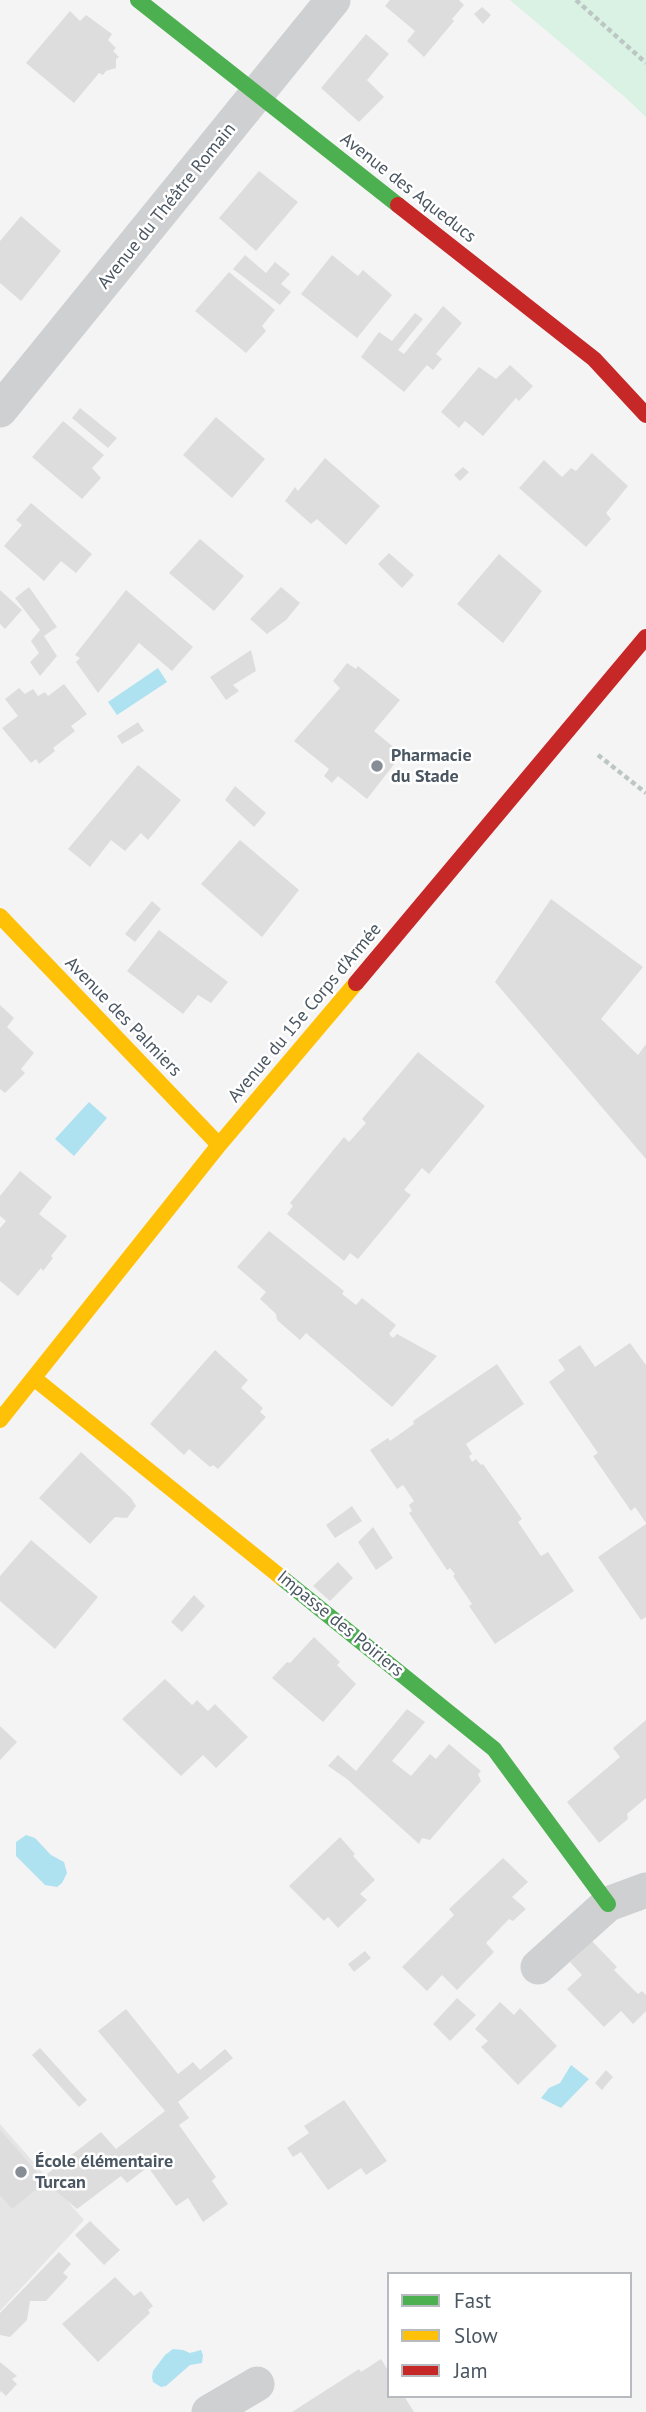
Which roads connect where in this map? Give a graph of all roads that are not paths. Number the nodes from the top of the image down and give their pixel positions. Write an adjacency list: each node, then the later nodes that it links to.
1 (138, 0): 3 (street, Avenue des Aqueducs)
2 (333, 0): 3 (street, Avenue du Théâtre Romain)
3 (257, 95): 4 (street, Avenue du Théâtre Romain); 5 (street, Avenue des Aqueducs)
4 (0, 410)
5 (646, 415)
6 (646, 637): 8 (street, Avenue du 15e Corps d'Armée)
7 (0, 916): 8 (street, Avenue des Palmiers)
8 (219, 1145): 9 (street, Avenue du 15e Corps d'Armée)
9 (35, 1379): 10 (street, Avenue du 15e Corps d'Armée); 12 (street, Impasse des Poiriers)
10 (0, 1420)
11 (646, 1890): 12 (street)
12 (608, 1904): 13 (street)
13 (538, 1966)
14 (257, 2384): 15 (street)
15 (209, 2412)

